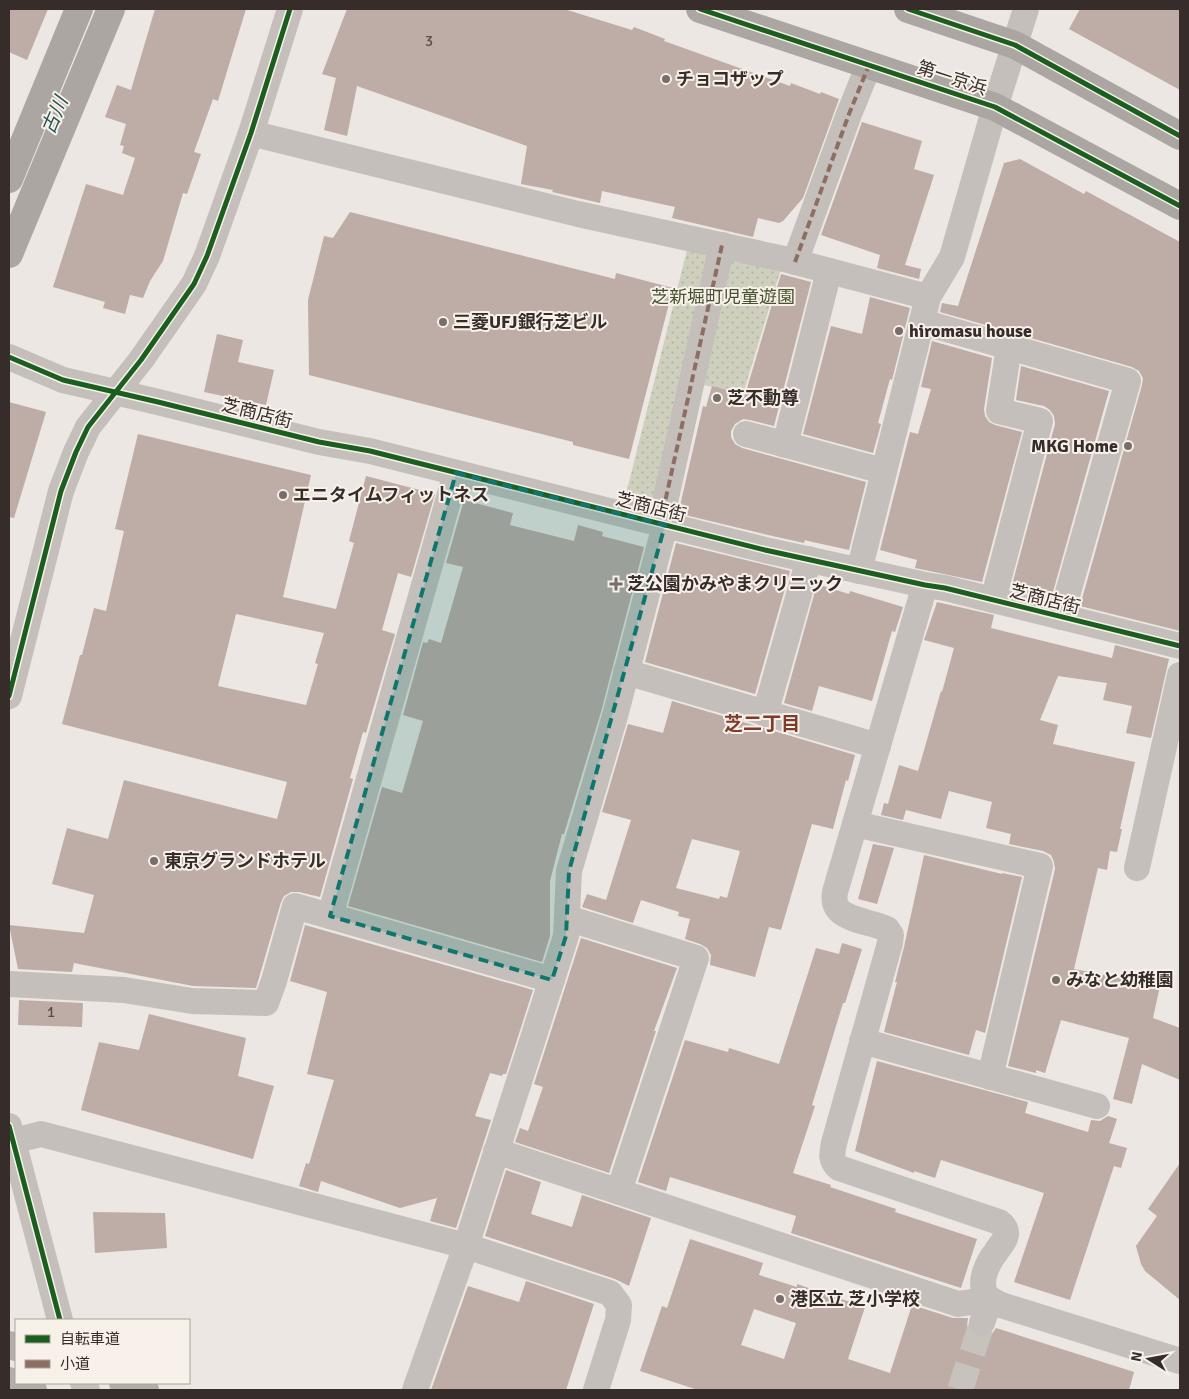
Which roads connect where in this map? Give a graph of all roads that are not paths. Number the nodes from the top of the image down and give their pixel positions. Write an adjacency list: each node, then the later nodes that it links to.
1 (79, 9): 12 (highway)
2 (111, 9): 15 (highway)
3 (290, 9): 10 (street)
4 (700, 9): 8 (highway, 第一京浜)
5 (908, 9): 7 (highway)
6 (1026, 9): 7 (street)
7 (1015, 45): 9 (street); 11 (highway)
8 (869, 65): 9 (highway, 第一京浜); 16 (street)
9 (994, 107): 13 (highway, 第一京浜); 18 (street)
10 (251, 133): 14 (street); 22 (street)
11 (1180, 136)
12 (9, 179)
13 (1180, 206)
14 (722, 245): 16 (street); 27 (street)
15 (9, 254)
16 (795, 262): 17 (street)
17 (829, 270): 18 (street); 24 (street)
18 (928, 298): 19 (street)
19 (922, 322): 20 (street); 25 (street)
20 (1009, 347): 31 (street); 32 (street)
21 (11, 358): 22 (street, 芝商店街)
22 (115, 393): 26 (street, 芝商店街); 36 (street)
23 (746, 434): 24 (street)
24 (785, 445): 25 (street)
25 (883, 471): 29 (street)
26 (456, 472): 27 (street, 芝商店街); 41 (street)
27 (664, 518): 28 (street, 芝商店街); 34 (street)
28 (810, 559): 29 (street, 芝商店街); 37 (street)
29 (859, 571): 30 (street, 芝商店街)
30 (925, 585): 31 (street, 芝商店街); 38 (street)
31 (992, 600): 32 (street, 芝商店街)
32 (1061, 617): 33 (street, 芝商店街)
33 (1180, 646)
34 (626, 672): 37 (street); 42 (street)
35 (1180, 675): 40 (street)
36 (9, 696)
37 (765, 714): 38 (street)
38 (878, 746): 39 (street)
39 (855, 824): 45 (street); 46 (street)
40 (1137, 868)
41 (330, 916): 43 (street); 44 (street)
42 (567, 918): 43 (street); 50 (street)
43 (552, 980): 49 (street)
44 (9, 984)
45 (862, 1042): 46 (street); 52 (street)
46 (990, 1077): 47 (street)
47 (1097, 1106)
48 (11, 1133): 51 (street); 53 (street)
49 (496, 1151): 50 (street); 51 (street)
50 (619, 1191): 52 (street)
51 (466, 1246): 57 (street); 60 (street)
52 (986, 1311): 54 (street)
53 (60, 1319)
54 (1180, 1361)
55 (17, 1384): 58 (main road)
56 (125, 1384): 59 (main road)
57 (602, 1388)
58 (33, 1390)
59 (145, 1390)
60 (415, 1390)

